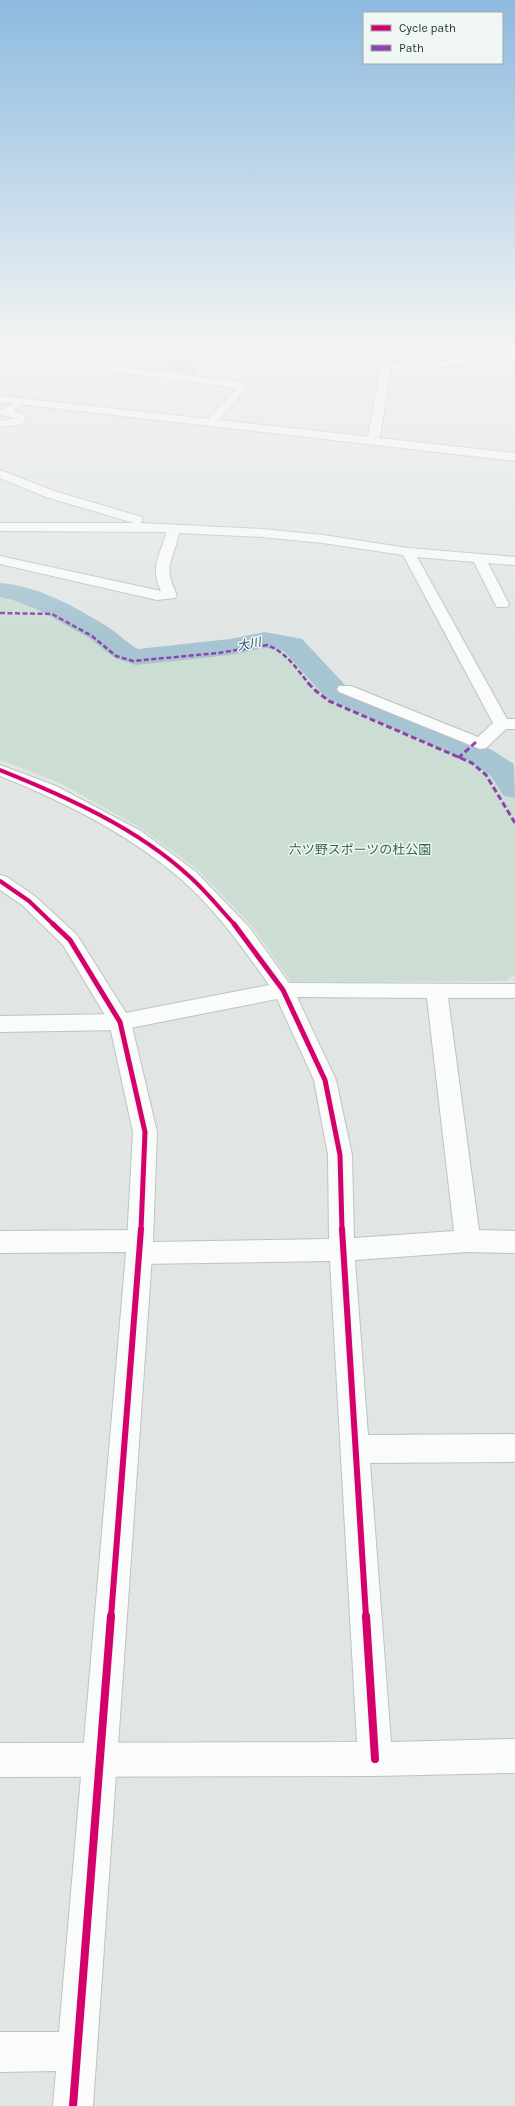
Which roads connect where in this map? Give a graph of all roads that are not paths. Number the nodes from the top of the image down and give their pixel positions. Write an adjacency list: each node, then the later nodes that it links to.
1 (367, 441): 2 (street)
2 (373, 442): 3 (street)
3 (515, 457)
4 (0, 474): 5 (street)
5 (147, 527): 6 (street); 7 (street)
6 (0, 528)
7 (173, 530): 8 (street); 10 (street)
8 (408, 552): 9 (street); 14 (street)
9 (479, 559): 11 (street); 12 (street)
10 (0, 560)
11 (515, 560)
12 (502, 604)
13 (345, 689): 14 (street)
14 (508, 724)
15 (0, 770): 17 (street)
16 (0, 881): 20 (street)
17 (283, 990): 18 (street); 20 (street); 26 (street)
18 (437, 991): 19 (street); 22 (street)
19 (515, 992)
20 (120, 1022): 21 (street); 25 (street)
21 (0, 1024)
22 (468, 1241): 24 (street); 26 (street)
23 (0, 1242): 25 (street)
24 (515, 1242)
25 (140, 1247): 26 (street); 32 (street)
26 (342, 1250): 28 (street)
27 (515, 1448): 28 (street)
28 (355, 1449): 30 (street)
29 (515, 1756): 30 (street)
30 (375, 1759): 32 (street)
31 (0, 1760): 32 (street)
32 (101, 1761): 33 (street)
33 (77, 2051): 34 (street); 35 (street)
34 (0, 2052)
35 (73, 2106)

